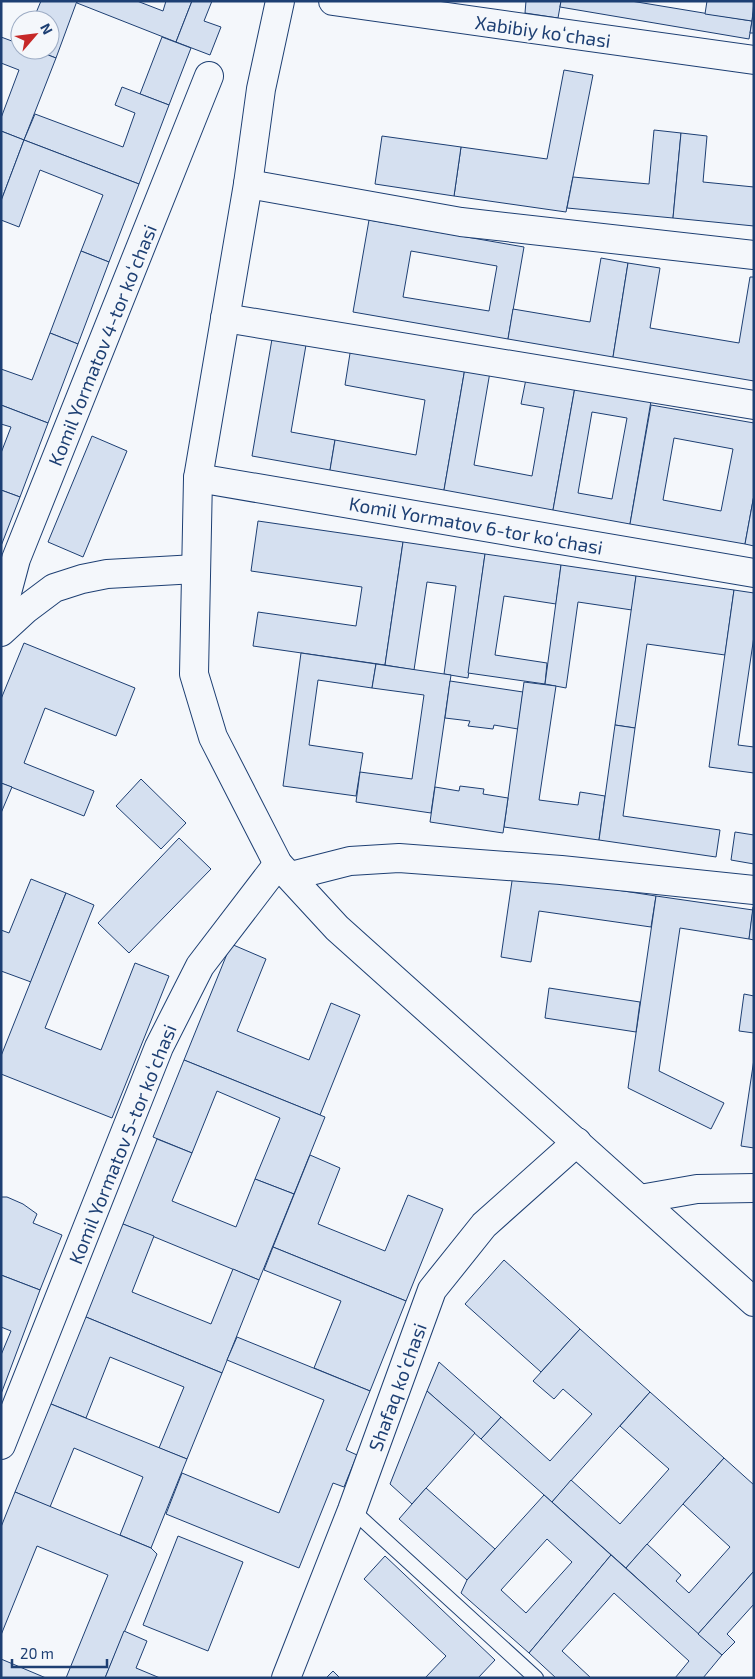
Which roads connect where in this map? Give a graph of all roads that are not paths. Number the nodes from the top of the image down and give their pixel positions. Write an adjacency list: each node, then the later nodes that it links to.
1 (280, 1): 5 (street)
2 (333, 1): 3 (street, Xabibiy koʻchasi)
3 (754, 60)
4 (209, 76): 12 (street, Komil Yormatov 4-tor koʻchasi)
5 (248, 184): 6 (street); 7 (street)
6 (754, 255)
7 (225, 318): 8 (street); 9 (street)
8 (754, 405)
9 (198, 478): 10 (street); 11 (street, Komil Yormatov 6-tor koʻchasi)
10 (196, 569): 13 (street); 14 (street)
11 (754, 573)
12 (1, 616)
13 (1, 632)
14 (285, 870): 15 (street); 16 (street); 20 (street, Komil Yormatov 5-tor koʻchasi)
15 (754, 890)
16 (576, 1142): 18 (street); 21 (street, Shafaq koʻchasi)
17 (754, 1188): 18 (street)
18 (640, 1199): 19 (street)
19 (754, 1302)
20 (1, 1445)
21 (352, 1510): 22 (street, Shafaq koʻchasi); 23 (lane)
22 (286, 1678)
23 (536, 1678)

